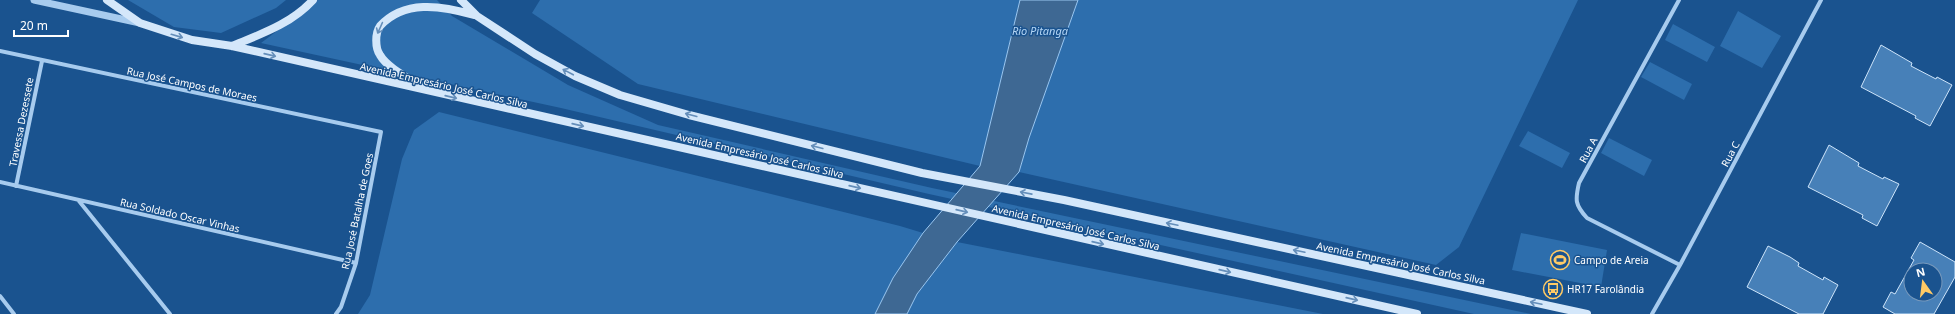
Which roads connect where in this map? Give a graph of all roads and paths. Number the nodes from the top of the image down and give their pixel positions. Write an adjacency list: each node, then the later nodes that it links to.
1 (34, 0): 8 (street)
2 (107, 0): 8 (main road, Avenida Empresário José Carlos Silva)
3 (313, 0): 9 (main road)
4 (461, 0): 7 (main road, Avenida Empresário José Carlos Silva)
5 (1679, 0): 18 (street, Rua A)
6 (1821, 0): 18 (street, Rua C)
7 (477, 16): 12 (main road, one-way to 12); 24 (main road, Avenida Empresário José Carlos Silva, one-way to 7)
8 (140, 23): 9 (main road, Avenida Empresário José Carlos Silva, one-way to 9)
9 (232, 46): 12 (main road, Avenida Empresário José Carlos Silva, one-way to 12)
10 (0, 51): 11 (street, Rua José Campos de Moraes)
11 (42, 61): 13 (street, Rua José Campos de Moraes); 15 (street, Travessa Dezessete)
12 (428, 91): 23 (main road, Avenida Empresário José Carlos Silva, one-way to 23)
13 (381, 132): 17 (street, Rua José Batalha de Goes)
14 (0, 182): 15 (street, Rua Soldado Oscar Vinhas)
15 (16, 186): 16 (street, Rua Soldado Oscar Vinhas)
16 (79, 201): 17 (street, Rua Soldado Oscar Vinhas); 21 (street)
17 (356, 263): 22 (street, Rua José Batalha de Goes)
18 (1680, 265): 25 (street, Rua C)
19 (0, 296): 20 (street)
20 (14, 314)
21 (170, 314)
22 (336, 314)
23 (1417, 314)
24 (1588, 314)
25 (1652, 314)

